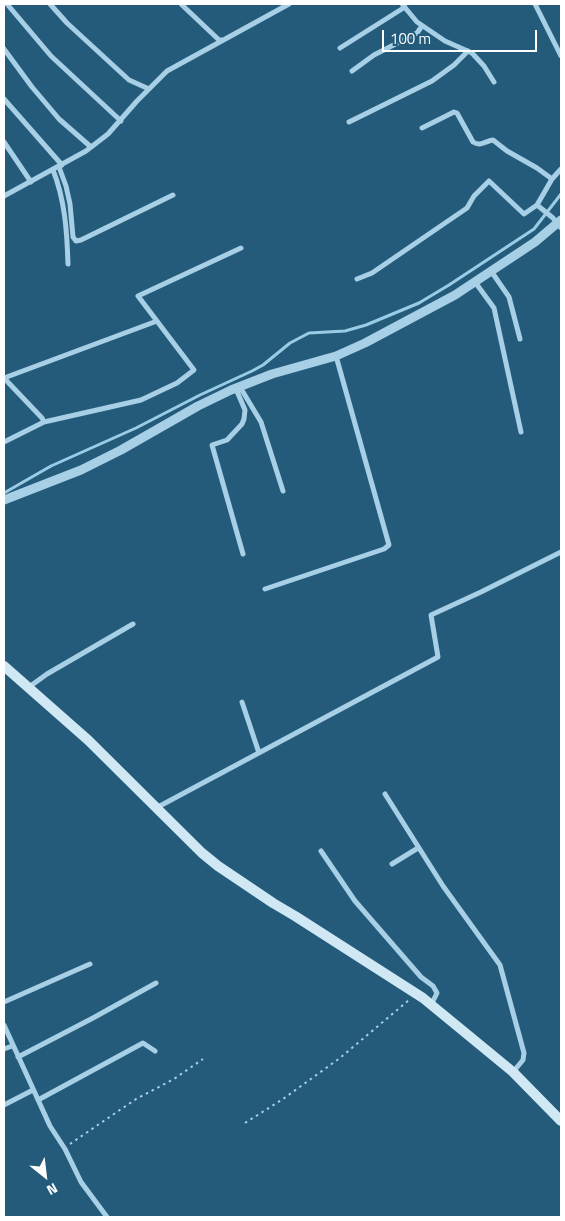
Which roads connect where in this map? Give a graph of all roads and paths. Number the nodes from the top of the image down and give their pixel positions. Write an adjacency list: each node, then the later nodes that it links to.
1 (7, 4): 17 (street)
2 (50, 4): 15 (street)
3 (181, 4): 8 (street)
4 (289, 4): 8 (street)
5 (536, 4): 12 (street)
6 (404, 6): 7 (street); 9 (street)
7 (422, 26): 11 (street); 13 (street)
8 (224, 40): 15 (street)
9 (340, 48)
10 (4, 50): 21 (street)
11 (468, 51): 14 (street); 18 (street)
12 (561, 56)
13 (352, 71)
14 (494, 82)
15 (149, 89): 17 (street)
16 (4, 100): 22 (street)
17 (121, 121): 21 (street)
18 (348, 122)
19 (422, 128): 25 (street)
20 (4, 142): 26 (street)
21 (91, 147): 22 (street)
22 (60, 166): 24 (street); 27 (street)
23 (561, 169): 25 (street)
24 (53, 170): 26 (street); 32 (street)
25 (552, 179): 29 (street)
26 (31, 182): 28 (street)
27 (173, 194)
28 (4, 196)
29 (539, 206): 30 (street); 34 (street)
30 (558, 222): 33 (street)
31 (241, 248): 36 (street)
32 (68, 264)
33 (491, 271): 35 (street); 37 (street)
34 (358, 280)
35 (475, 282): 38 (street); 42 (street)
36 (158, 321): 39 (street); 41 (street)
37 (520, 339)
38 (336, 356): 40 (street); 48 (street)
39 (4, 378): 41 (street)
40 (238, 388): 44 (street); 45 (street); 47 (street)
41 (44, 422): 43 (street)
42 (521, 432)
43 (4, 442)
44 (283, 491)
45 (4, 500)
46 (561, 552): 53 (street)
47 (243, 554)
48 (265, 589)
49 (133, 624): 51 (street)
50 (4, 666): 51 (main road)
51 (29, 687): 55 (main road)
52 (242, 702): 53 (street)
53 (260, 753): 55 (street)
54 (385, 794): 56 (street)
55 (156, 808): 61 (main road)
56 (418, 848): 58 (street); 70 (street)
57 (321, 851): 63 (street)
58 (392, 864)
59 (90, 964): 62 (street)
60 (156, 983): 68 (street)
61 (416, 994): 63 (main road); 75 (path)
62 (4, 1002)
63 (432, 1005): 70 (main road)
64 (4, 1025): 65 (street)
65 (12, 1046): 66 (street); 68 (street)
66 (4, 1050)
67 (155, 1051): 72 (street)
68 (18, 1057): 71 (street)
69 (203, 1059): 76 (path)
70 (514, 1072): 74 (main road)
71 (33, 1090): 72 (street); 73 (street)
72 (38, 1100): 76 (street)
73 (4, 1105)
74 (561, 1122)
75 (245, 1123)
76 (64, 1147): 77 (street)
77 (107, 1217)

